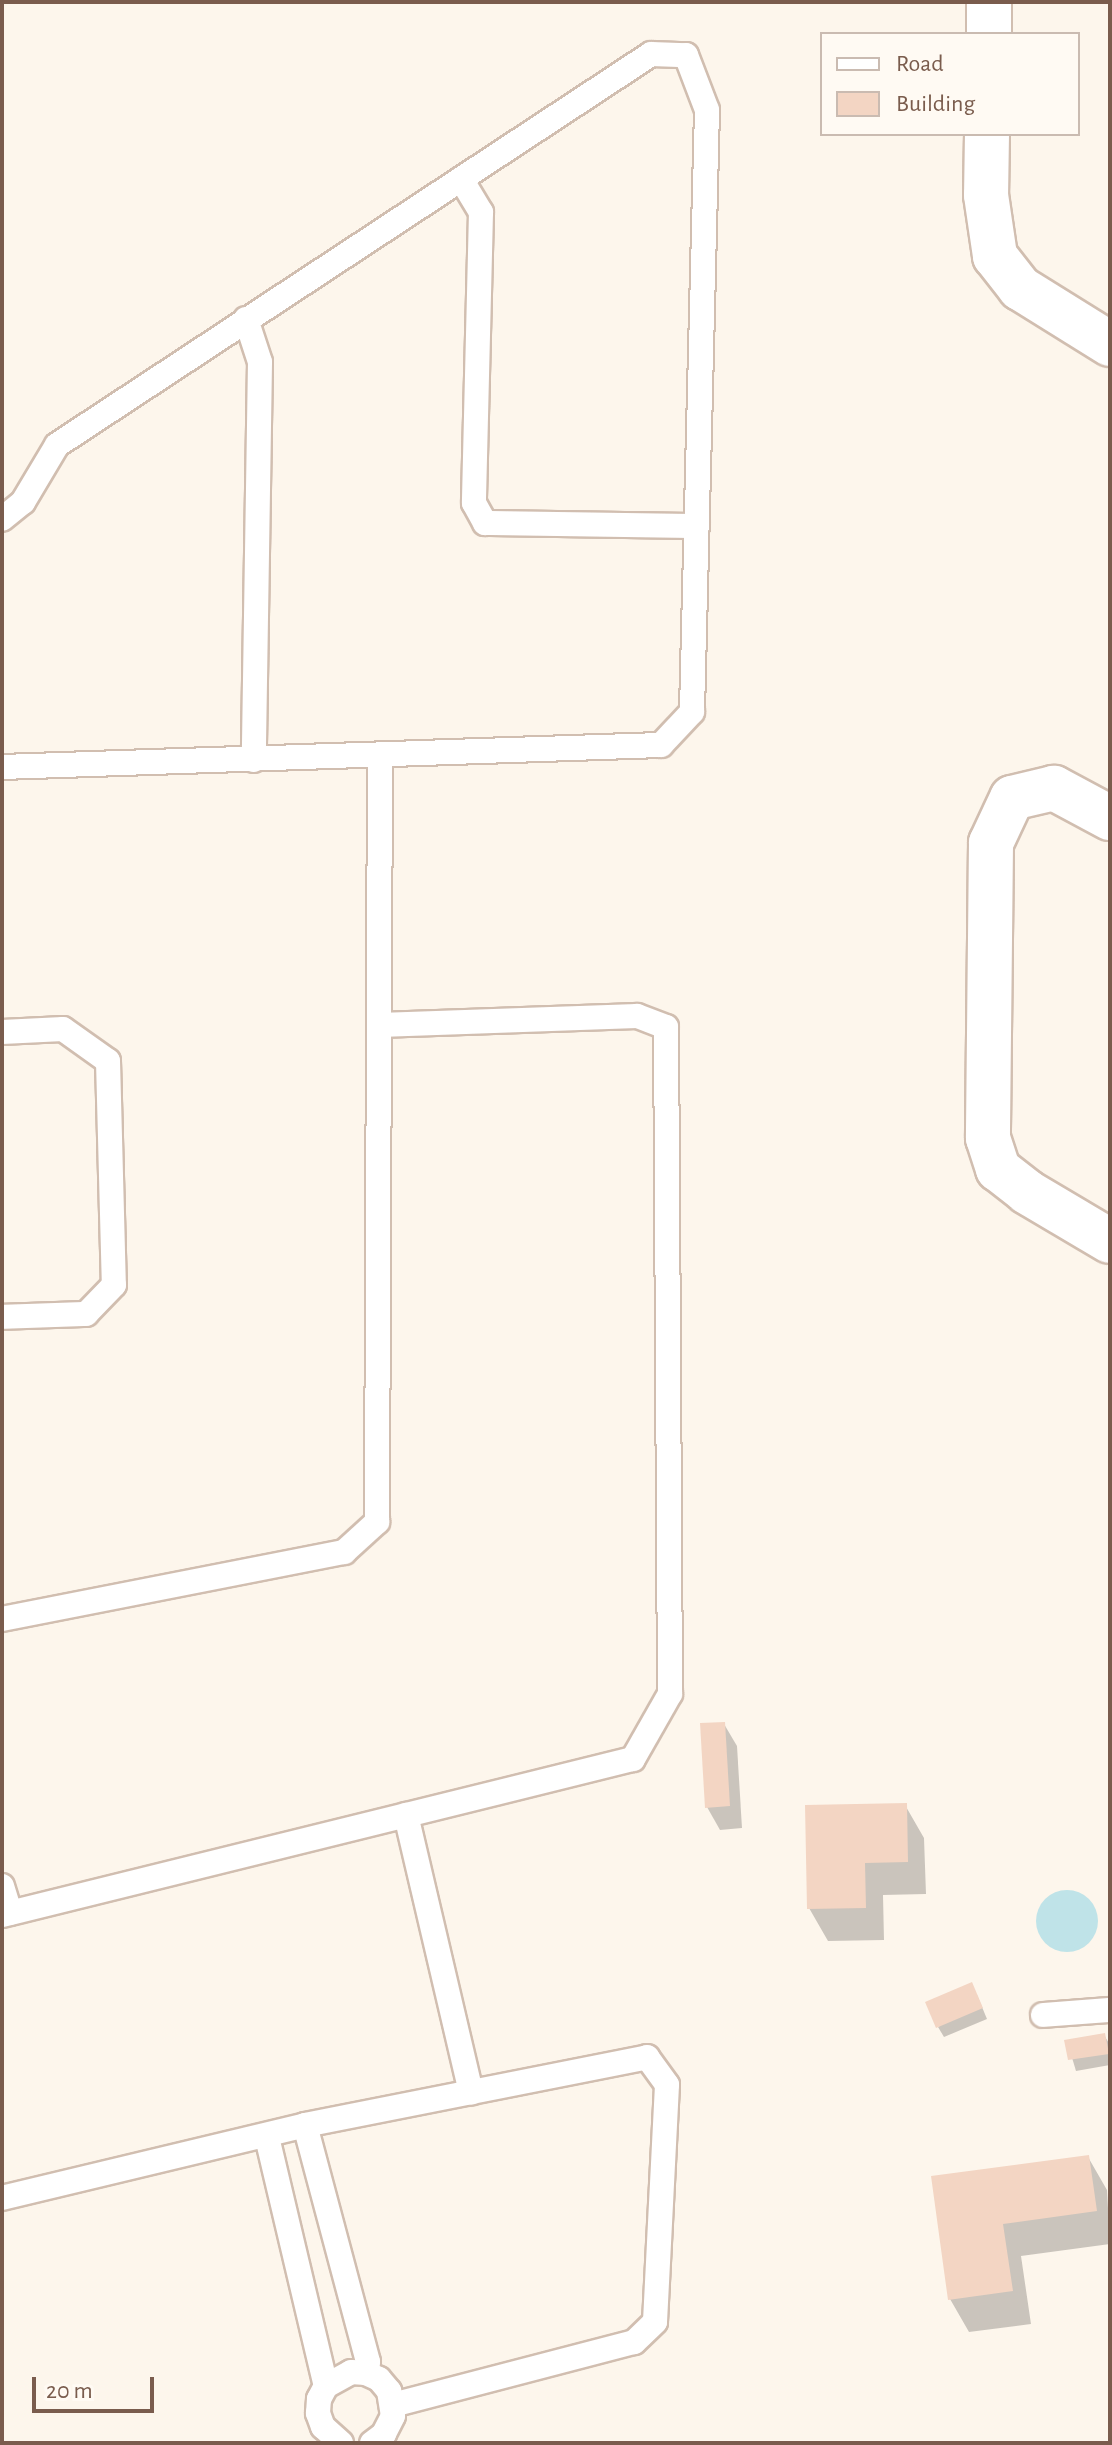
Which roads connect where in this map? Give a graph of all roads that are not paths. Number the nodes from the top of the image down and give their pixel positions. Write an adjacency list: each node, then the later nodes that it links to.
1 (989, 2): 2 (street)
2 (989, 32)
3 (987, 136): 6 (street)
4 (461, 179): 5 (lane); 8 (lane); 8 (lane)
5 (246, 319): 7 (lane); 10 (lane)
6 (1110, 344)
7 (2, 519)
8 (697, 526): 9 (lane)
9 (380, 756): 10 (lane); 13 (lane)
10 (254, 760): 11 (lane)
11 (2, 767)
12 (1110, 818): 15 (street)
13 (379, 1025): 17 (lane); 18 (lane)
14 (2, 1032): 16 (lane)
15 (1110, 1241)
16 (2, 1317)
17 (2, 1619)
18 (406, 1815): 20 (lane); 23 (lane)
19 (2, 1886): 20 (lane)
20 (6, 1914)
21 (1110, 2010): 22 (lane)
22 (1043, 2015)
23 (471, 2092): 24 (lane); 29 (lane)
24 (305, 2125): 25 (lane); 27 (lane)
25 (267, 2137): 26 (lane); 28 (lane)
26 (2, 2198)
27 (366, 2373): 28 (lane); 29 (lane)
28 (326, 2386): 31 (lane)
29 (393, 2405): 30 (lane)
30 (382, 2440)
31 (341, 2443)

